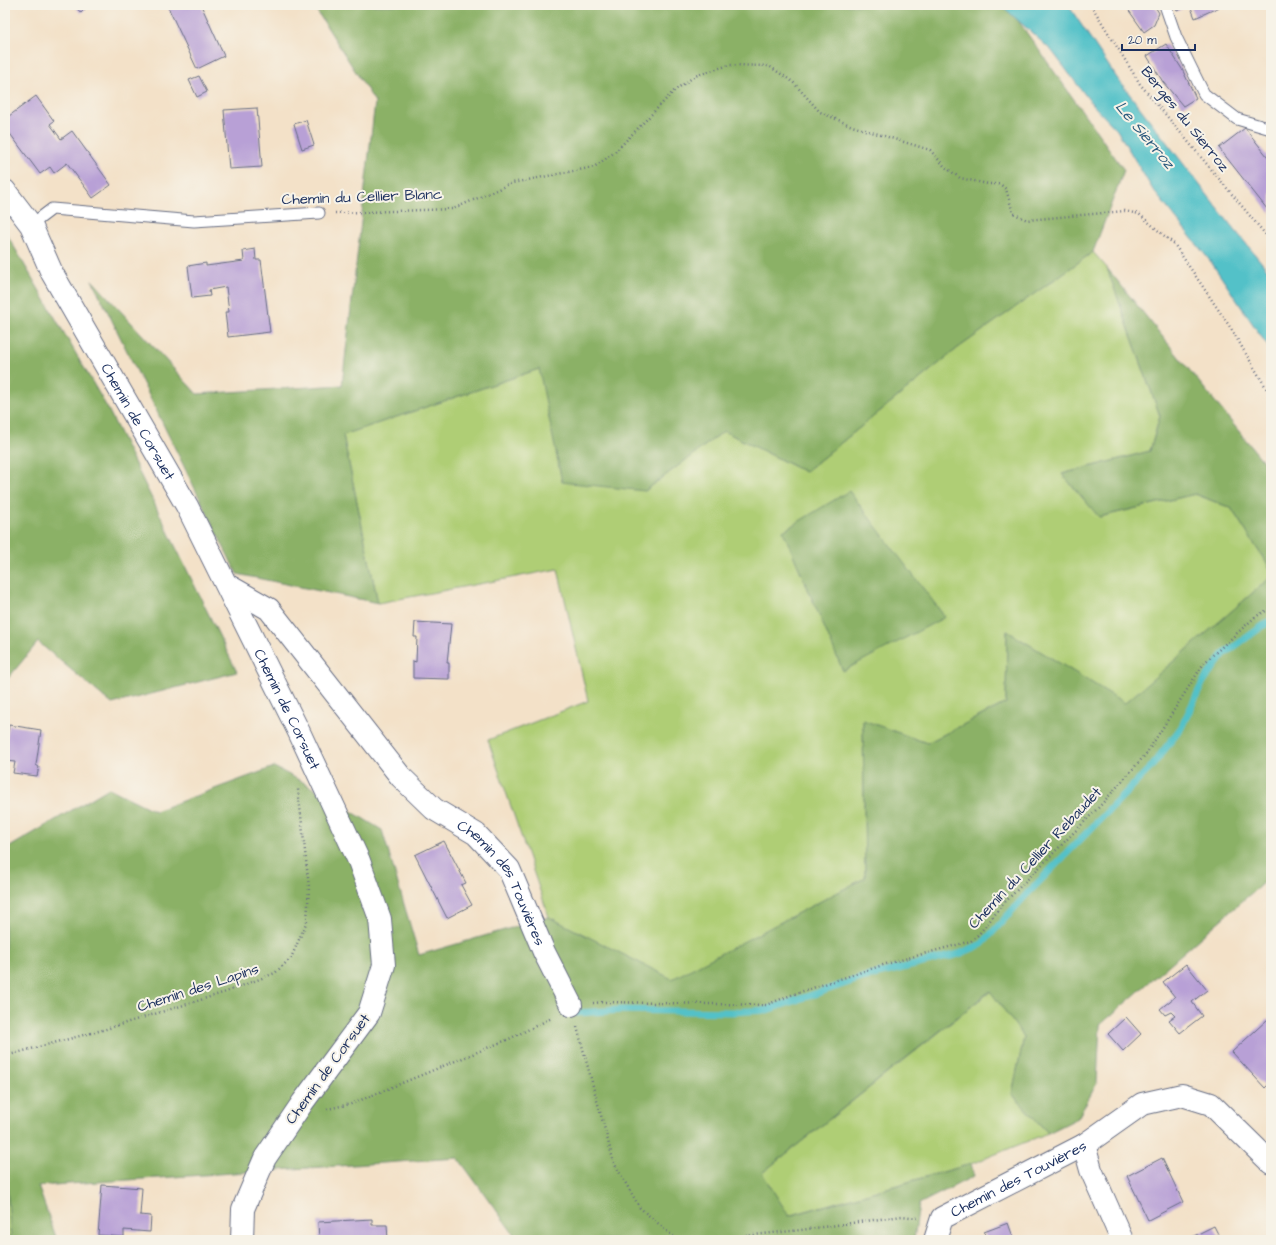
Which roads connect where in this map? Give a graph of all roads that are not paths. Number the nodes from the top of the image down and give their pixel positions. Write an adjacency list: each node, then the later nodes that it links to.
1 (1165, 5): 2 (lane)
2 (1271, 129)
3 (5, 191): 5 (street, Chemin de Corsuet)
4 (319, 213): 5 (lane, Chemin du Cellier Blanc)
5 (31, 225): 6 (street, Chemin de Corsuet)
6 (227, 585): 7 (street, Chemin des Touvières); 10 (street, Chemin de Corsuet)
7 (571, 1006)
8 (1084, 1145): 9 (street, Chemin des Touvières); 11 (street, Chemin des Touvières); 12 (street)
9 (1271, 1163)
10 (242, 1240)
11 (935, 1240)
12 (1122, 1240)

